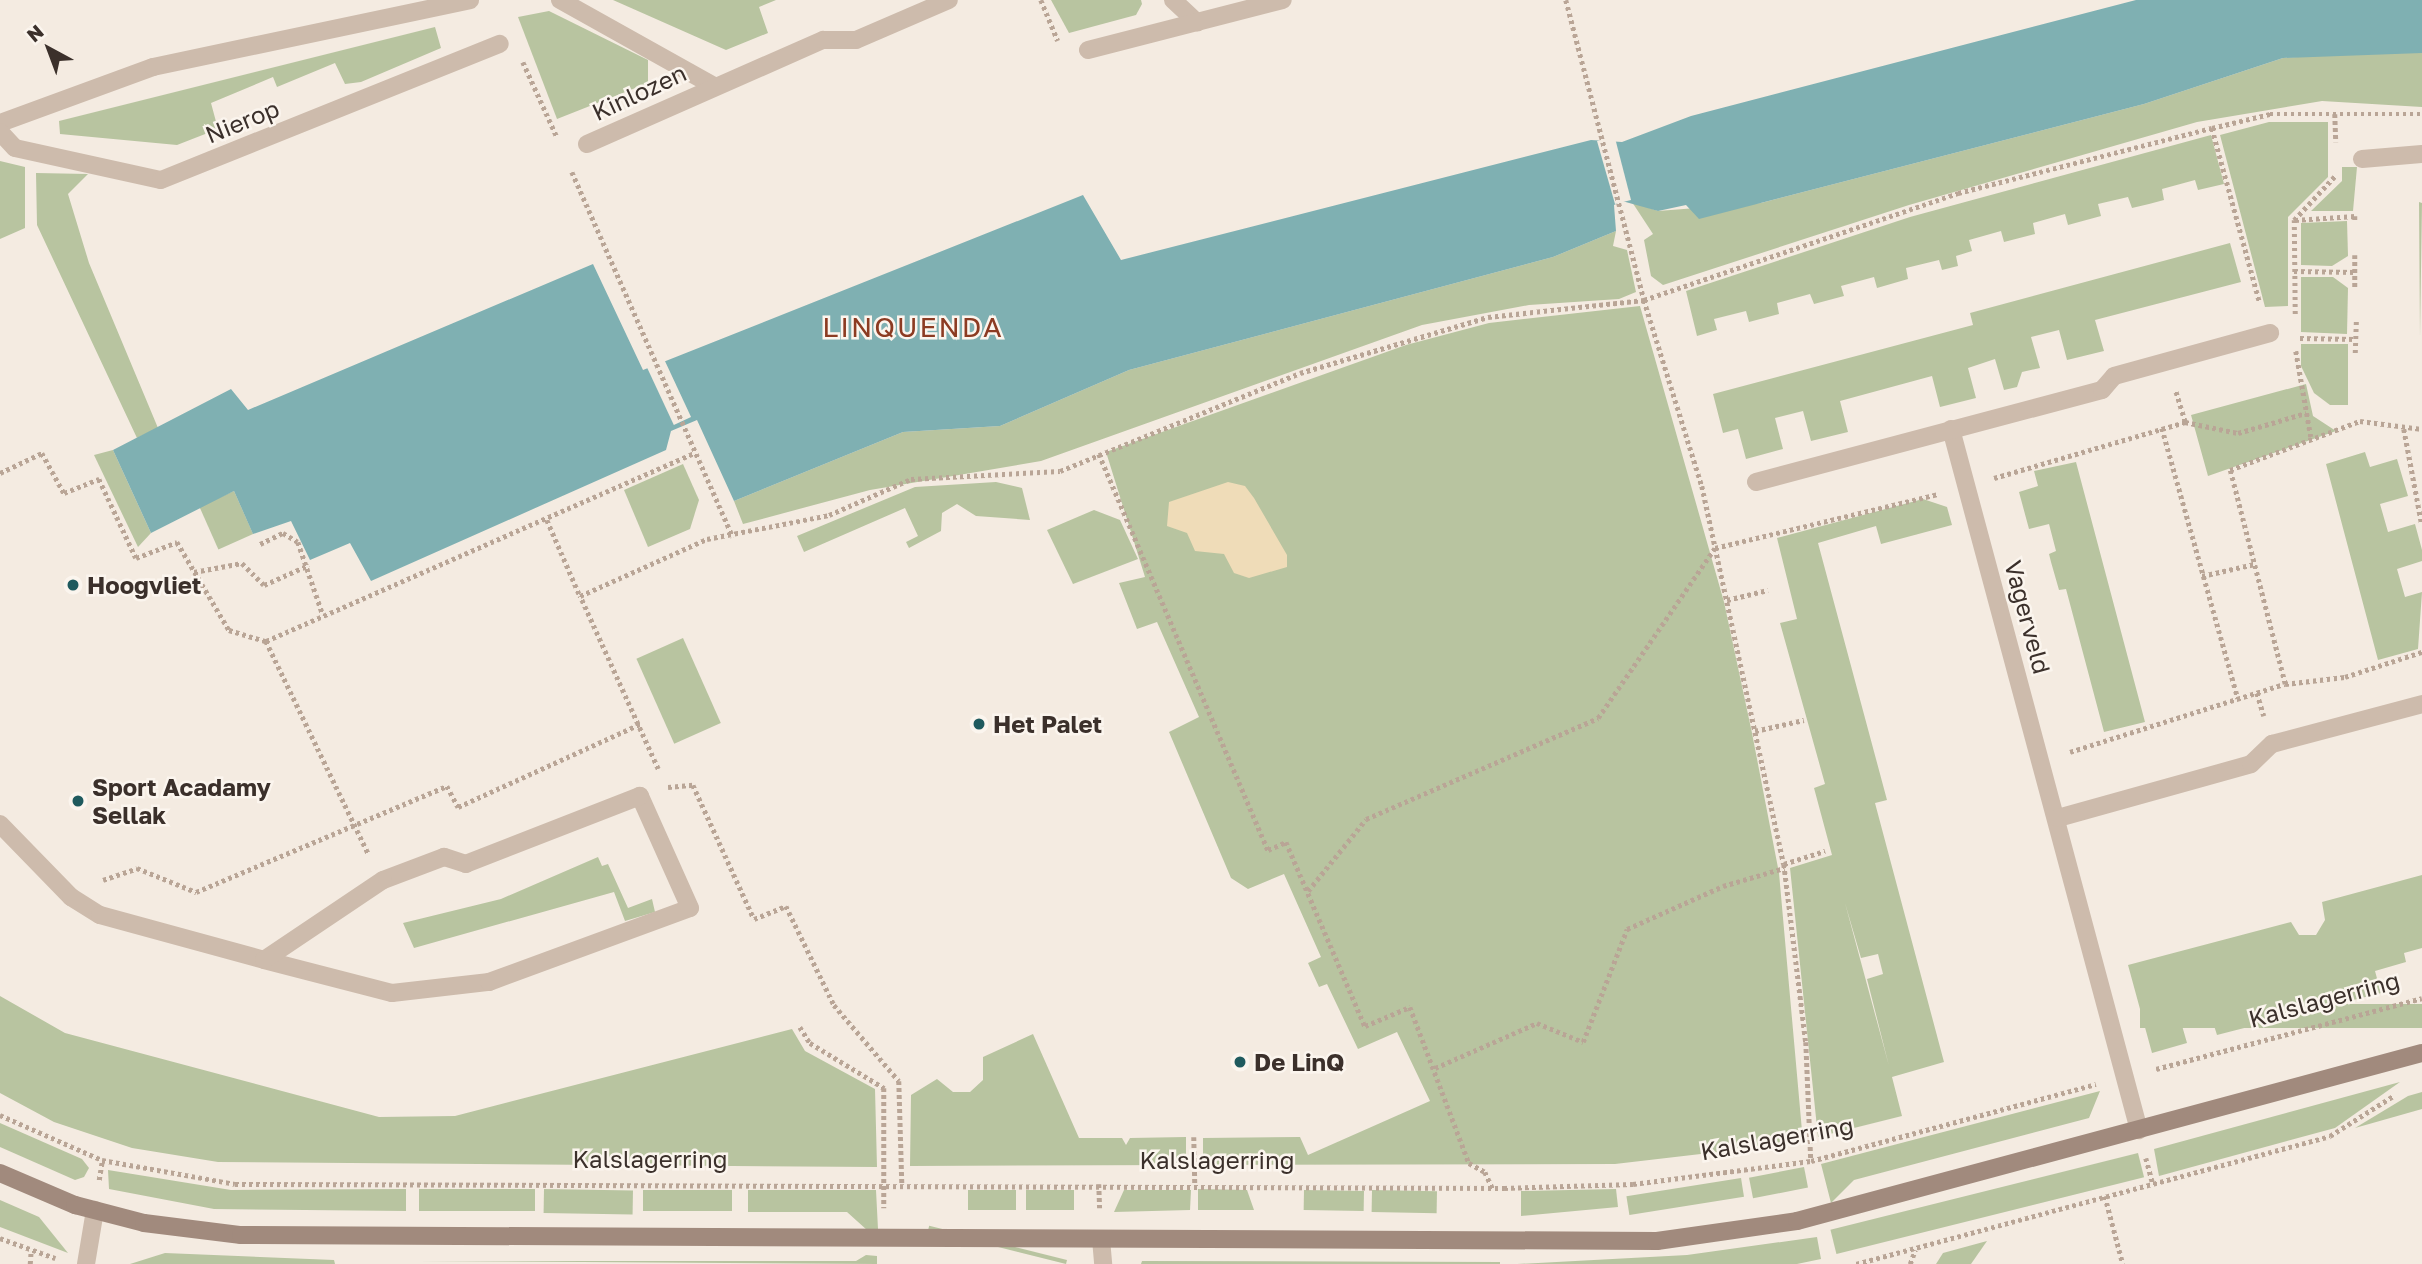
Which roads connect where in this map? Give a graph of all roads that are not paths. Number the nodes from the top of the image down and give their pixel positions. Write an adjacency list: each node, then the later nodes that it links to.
1 (470, 0): 6 (street)
2 (560, 0): 10 (street, Kinlozen)
3 (949, 0): 10 (street, Kinlozen)
4 (1173, 0): 7 (street)
5 (1283, 0): 7 (street)
6 (405, 6): 11 (street)
7 (1197, 22): 9 (street)
8 (500, 44): 12 (street, Nierop)
9 (1088, 50)
10 (712, 85): 13 (street, Kinlozen)
11 (0, 123)
12 (0, 132)
13 (587, 144)
14 (2422, 154): 15 (street)
15 (2362, 159)
16 (2270, 332): 17 (street)
17 (1951, 429): 18 (street); 20 (street, Vagerveld)
18 (1756, 482)
19 (2422, 704): 20 (street)
20 (2058, 818): 24 (street, Vagerveld)
21 (0, 824): 22 (street)
22 (264, 960): 22 (street)
23 (2422, 1053): 24 (street)
24 (2139, 1130): 27 (street)
25 (0, 1173): 26 (street)
26 (95, 1210): 27 (street); 28 (street)
27 (1101, 1239): 29 (street)
28 (86, 1264)
29 (1103, 1264)

